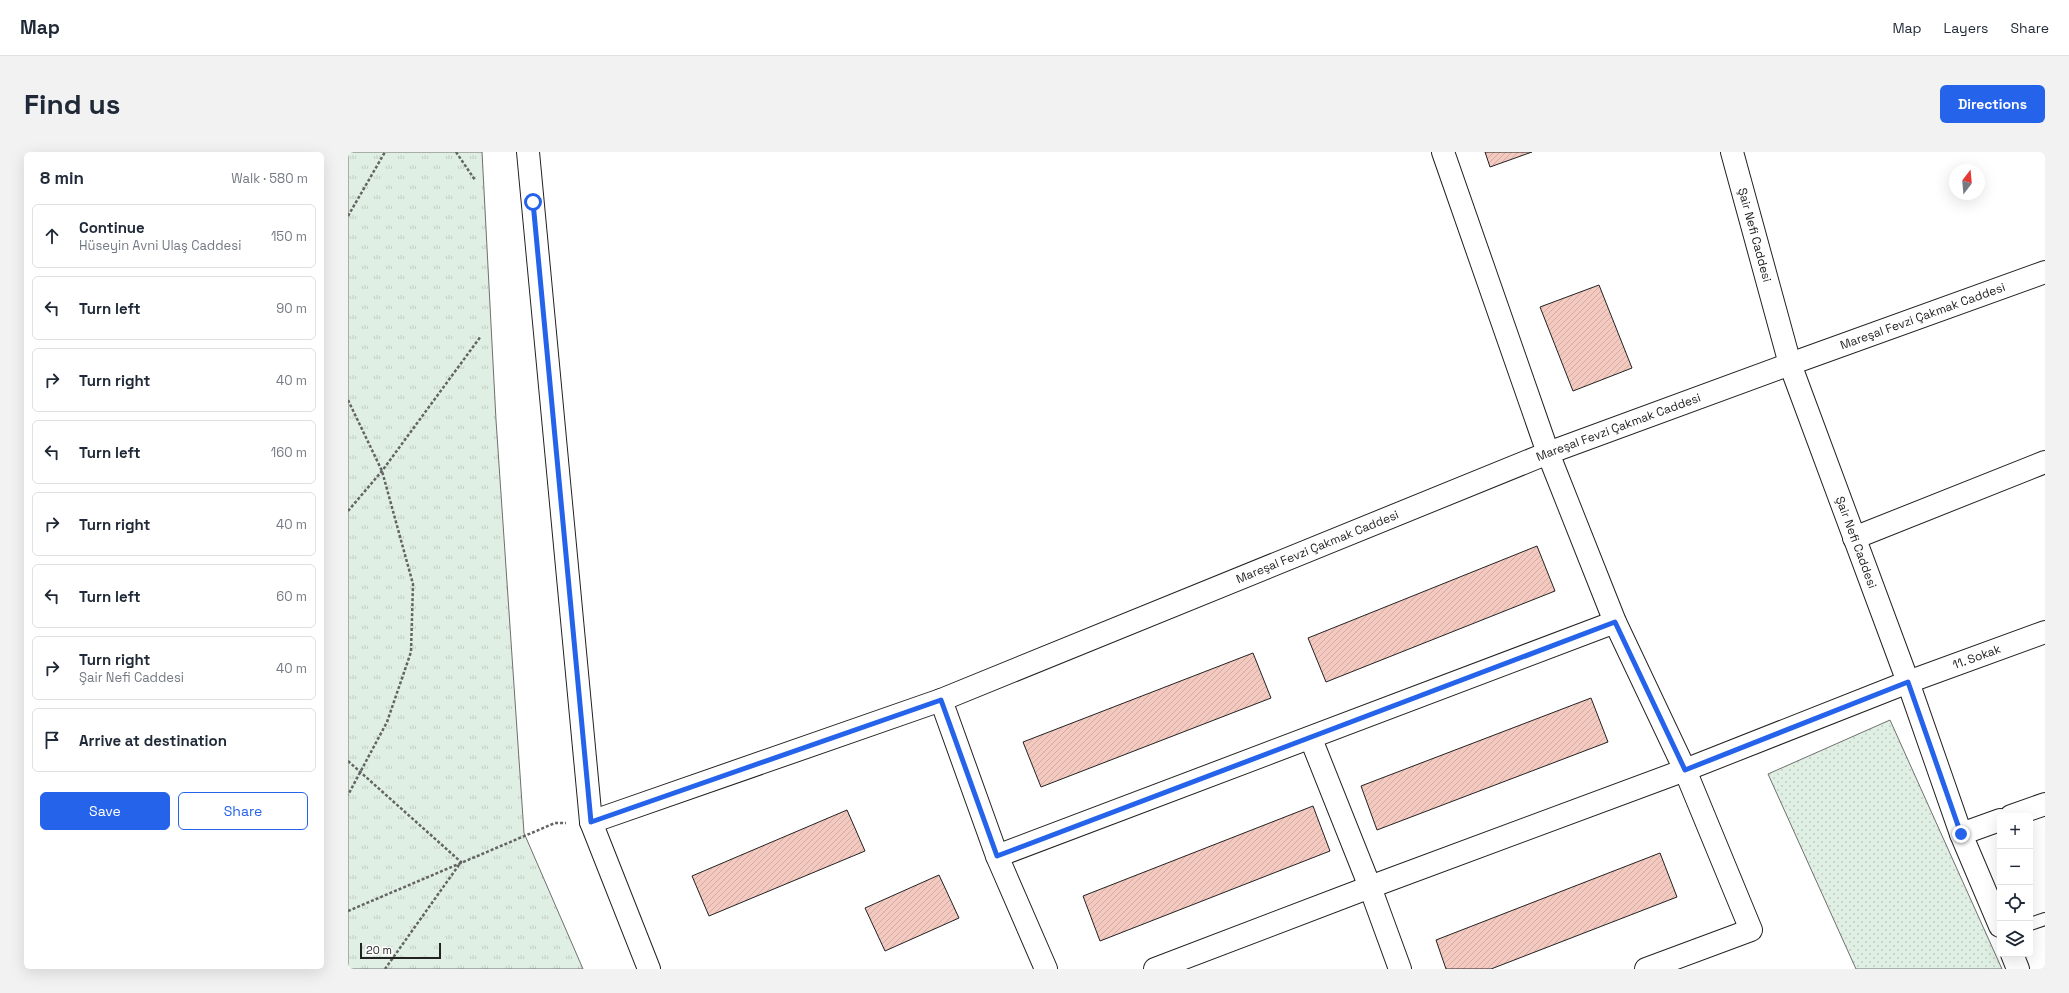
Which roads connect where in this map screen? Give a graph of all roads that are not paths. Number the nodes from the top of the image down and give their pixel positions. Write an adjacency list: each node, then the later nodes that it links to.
1 (528, 152): 18 (street)
2 (1443, 152): 6 (street)
3 (1732, 152): 5 (street, Şair Nefi Caddesi)
4 (2045, 272): 5 (street, Mareşal Fevzi Çakmak Caddesi)
5 (1790, 364): 6 (street, Mareşal Fevzi Çakmak Caddesi); 8 (street, Şair Nefi Caddesi)
6 (1548, 453): 9 (street); 12 (street, Mareşal Fevzi Çakmak Caddesi)
7 (2045, 462): 8 (street)
8 (1854, 538): 11 (street, Şair Nefi Caddesi)
9 (1615, 622): 13 (street); 14 (street)
10 (2045, 632): 11 (street, 11. Sokak)
11 (1908, 682): 14 (street, 11. Sokak); 19 (street, Şair Nefi Caddesi)
12 (941, 700): 18 (street, Mareşal Fevzi Çakmak Caddesi); 20 (street)
13 (1311, 739): 20 (street); 21 (street)
14 (1685, 770): 21 (street, 11. Sokak); 30 (street)
15 (2045, 804): 16 (street)
16 (2020, 813)
17 (1997, 821): 19 (street)
18 (591, 822): 26 (street)
19 (1961, 834): 23 (street, Şair Nefi Caddesi)
20 (997, 856): 27 (street)
21 (1370, 886): 28 (street, 11. Sokak); 29 (street)
22 (2045, 919): 24 (lane)
23 (1998, 921)
24 (2033, 923)
25 (2013, 957): 31 (street)
26 (649, 969)
27 (1046, 969)
28 (1155, 969)
29 (1400, 969)
30 (1646, 969)
31 (2018, 969)

